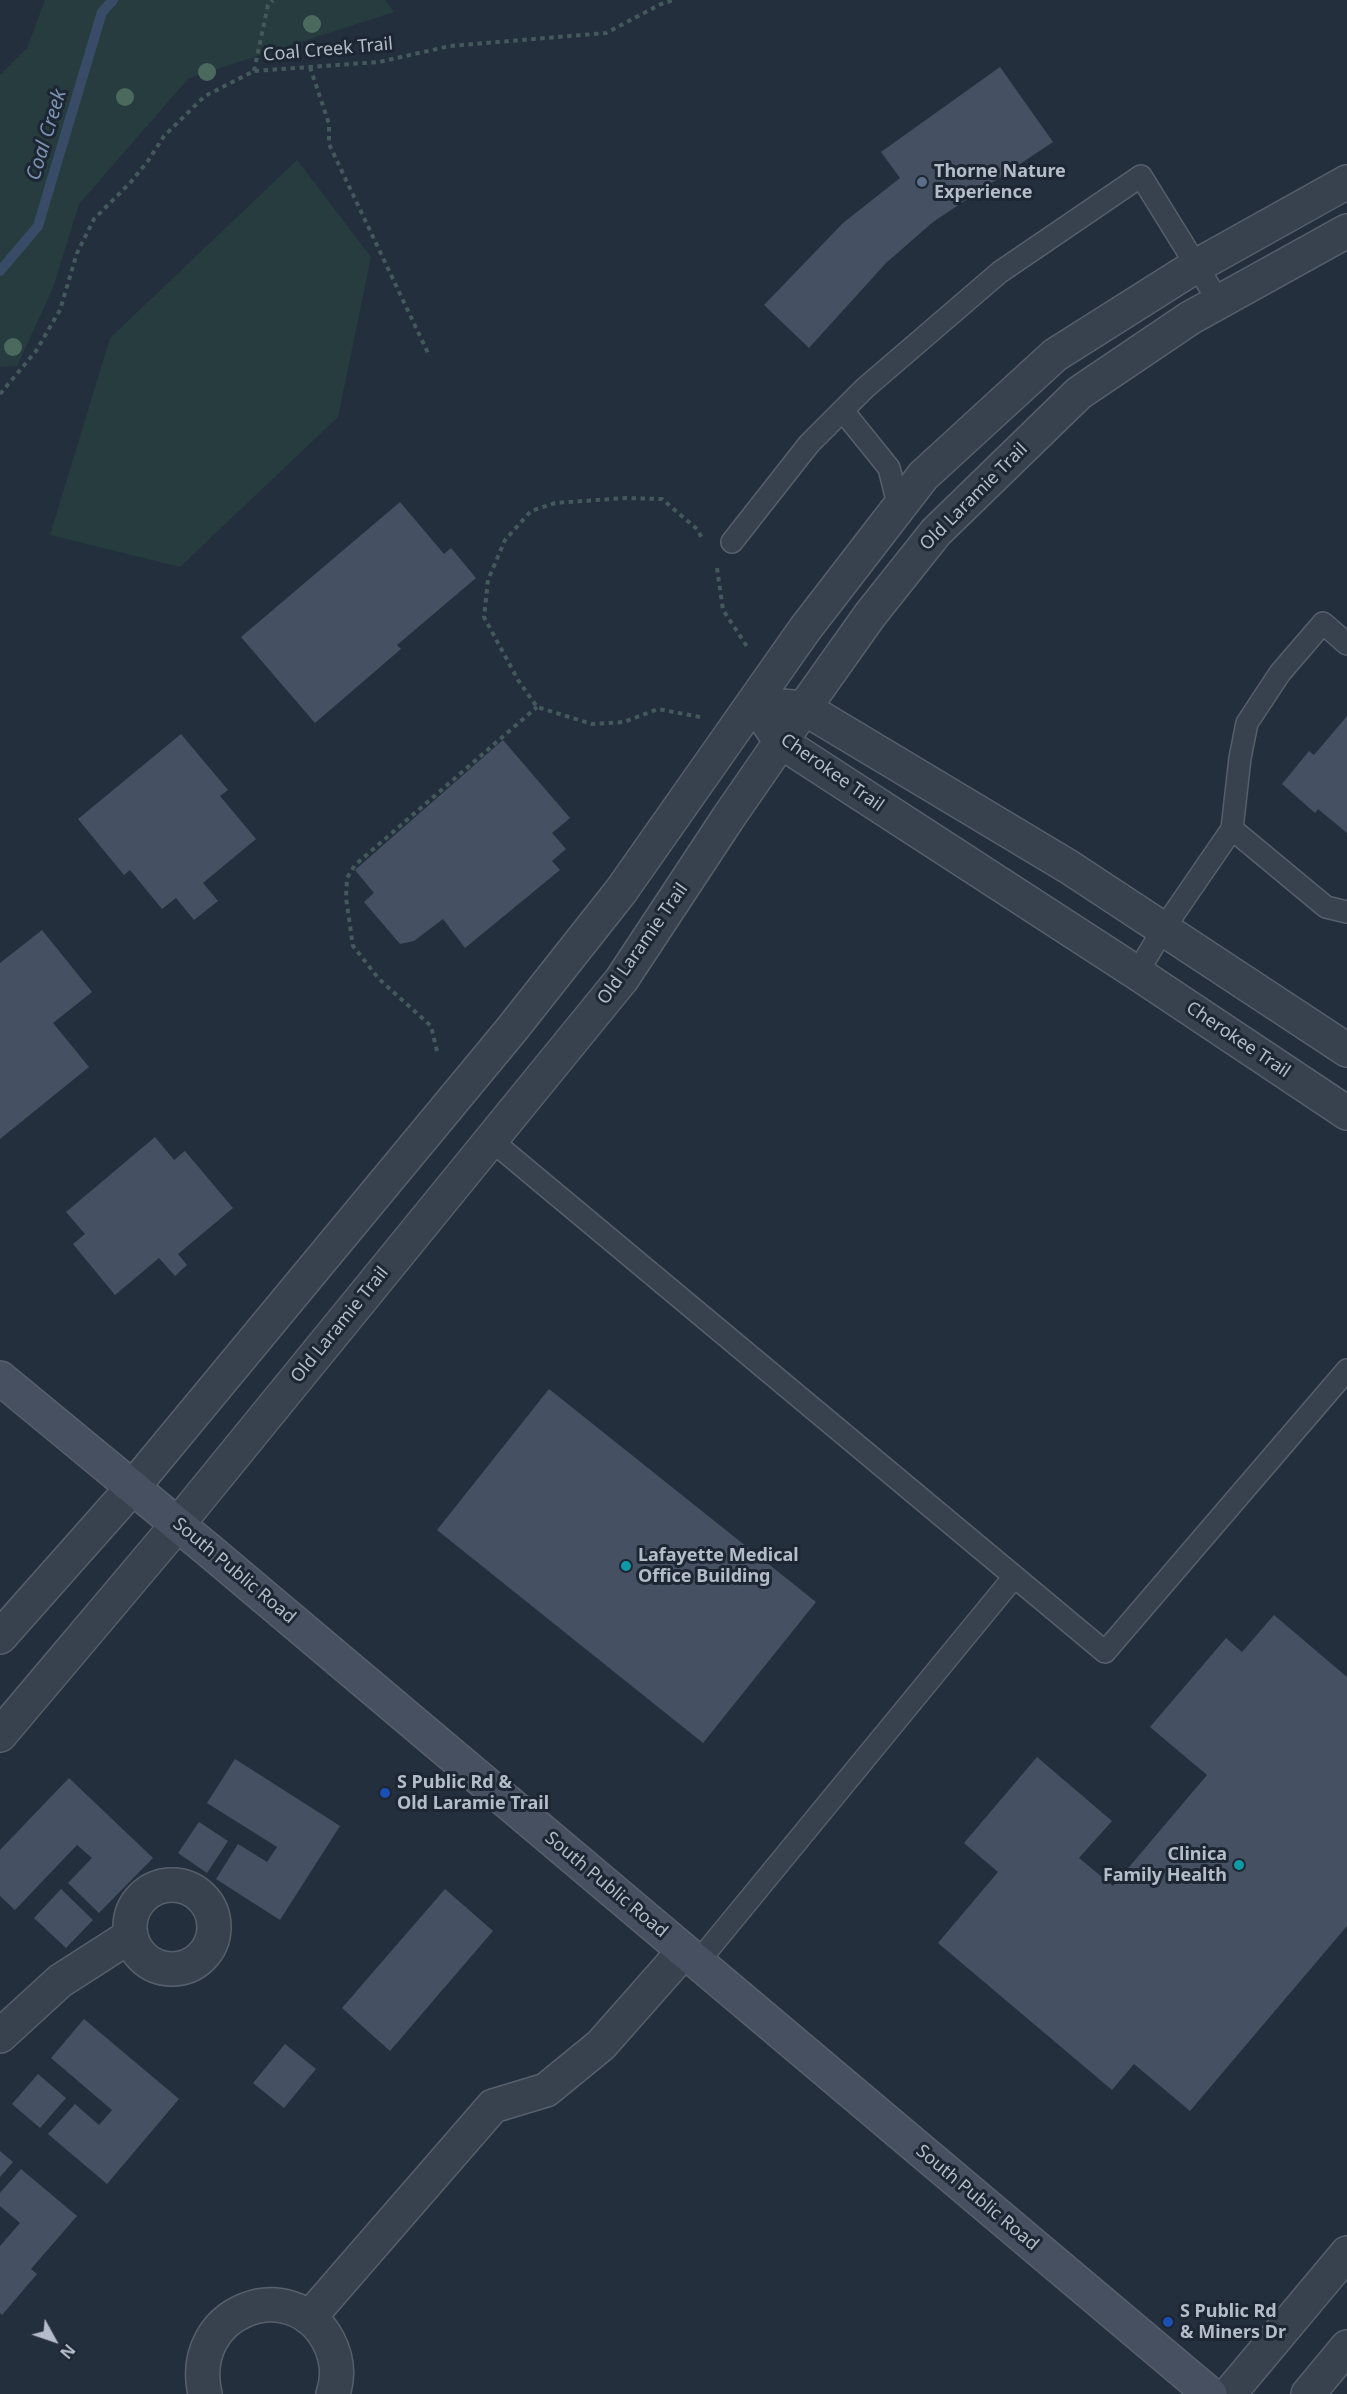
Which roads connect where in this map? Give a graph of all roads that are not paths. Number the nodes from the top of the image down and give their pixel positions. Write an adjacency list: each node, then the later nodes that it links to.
1 (1347, 182): 3 (street)
2 (1347, 231): 4 (street, Old Laramie Trail)
3 (1197, 266): 4 (lane); 5 (lane); 6 (street)
4 (1219, 302): 10 (street, Old Laramie Trail)
5 (843, 411): 6 (lane); 7 (lane)
6 (899, 508): 9 (street)
7 (732, 542)
8 (1347, 644): 12 (lane)
9 (754, 703): 10 (street, Cherokee Trail); 11 (street, Cherokee Trail); 21 (street)
10 (804, 708): 11 (street, Old Laramie Trail); 14 (street, Cherokee Trail)
11 (780, 742): 15 (street, Cherokee Trail); 18 (street, Old Laramie Trail)
12 (1232, 830): 13 (lane); 14 (lane)
13 (1347, 912)
14 (1164, 928): 15 (lane); 16 (street, Cherokee Trail)
15 (1137, 973): 17 (street, Cherokee Trail)
16 (1347, 1050)
17 (1347, 1113)
18 (491, 1140): 22 (street, Old Laramie Trail); 23 (lane)
19 (1347, 1370): 23 (lane)
20 (0, 1378): 21 (street, South Public Road)
21 (133, 1487): 22 (street, South Public Road); 24 (street)
22 (178, 1524): 25 (street, Old Laramie Trail); 27 (street, South Public Road)
23 (1014, 1576): 27 (lane)
24 (0, 1637)
25 (0, 1735)
26 (130, 1936): 28 (street)
27 (691, 1957): 30 (street); 34 (street, South Public Road)
28 (0, 2036)
29 (1347, 2253): 35 (street)
30 (309, 2318): 32 (street); 33 (street)
31 (1347, 2347): 36 (street)
32 (205, 2394)
33 (333, 2394)
34 (1210, 2394)
35 (1229, 2394)
36 (1308, 2394)

